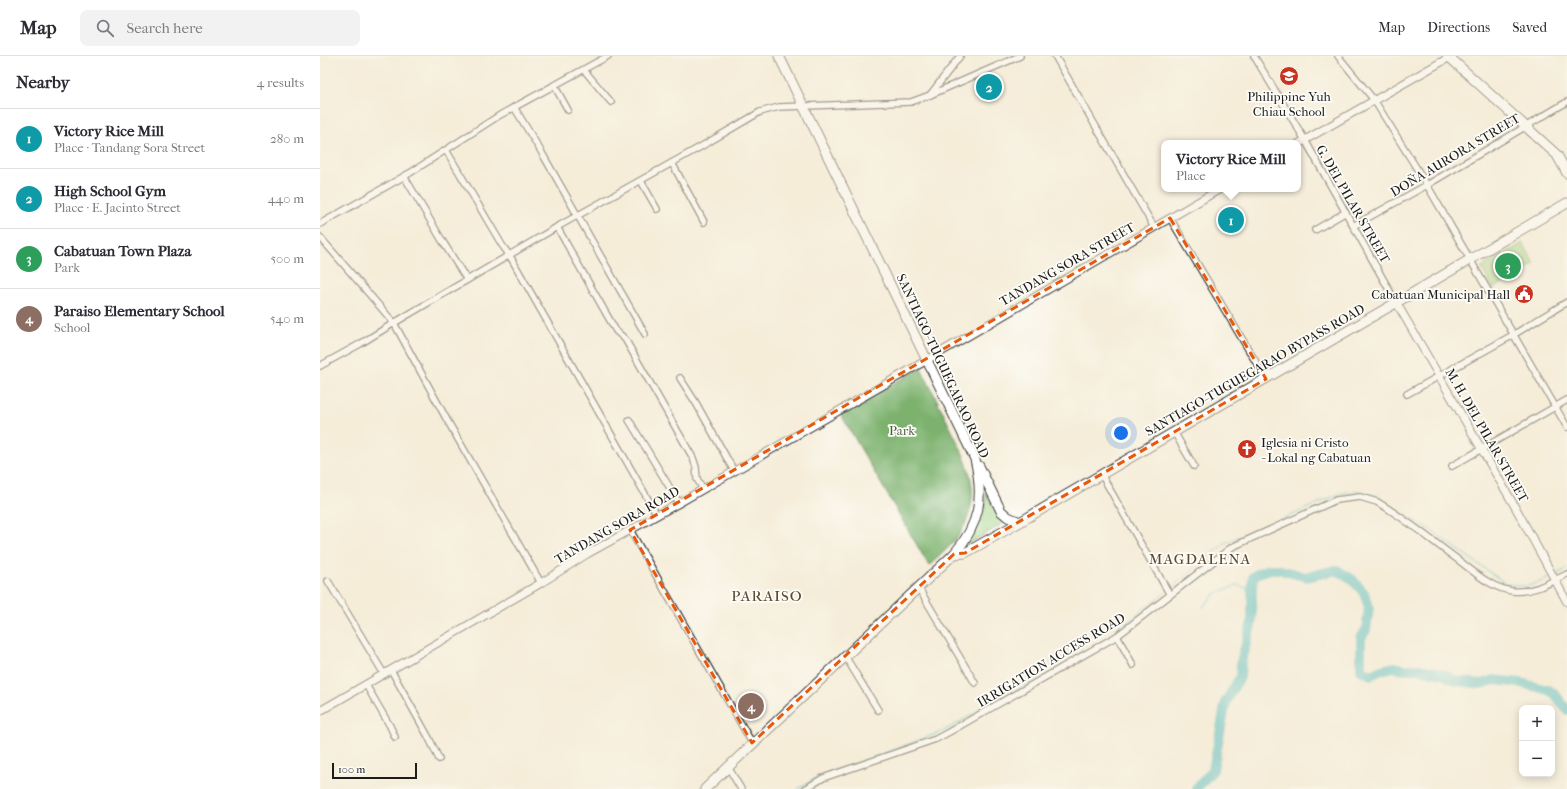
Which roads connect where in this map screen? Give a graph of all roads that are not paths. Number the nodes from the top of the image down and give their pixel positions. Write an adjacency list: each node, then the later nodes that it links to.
1 (608, 56): 9 (street)
2 (779, 56): 15 (highway, SANTIAGO-TUGUEGARAO ROAD)
3 (960, 56): 11 (street)
4 (1020, 56): 11 (street)
5 (1055, 56): 39 (street)
6 (1254, 56): 19 (street, G. DEL PILAR STREET)
7 (1338, 56): 12 (street)
8 (1450, 56): 12 (street); 18 (highway)
9 (584, 70): 10 (street); 13 (street)
10 (554, 85): 16 (street); 17 (street)
11 (930, 95): 15 (street)
12 (1374, 100): 20 (street); 28 (street)
13 (611, 102)
14 (1567, 102): 18 (street, DOÑA AURORA STREET)
15 (803, 106): 23 (street); 50 (highway, SANTIAGO-TUGUEGARAO ROAD)
16 (514, 107): 21 (street); 33 (street)
17 (568, 110)
18 (1525, 126): 22 (highway); 28 (street, DOÑA AURORA STREET)
19 (1300, 140)
20 (1301, 142): 32 (street, G. DEL PILAR STREET)
21 (446, 150): 26 (street); 42 (street)
22 (1557, 155): 24 (highway); 25 (highway)
23 (672, 163): 27 (street); 35 (street)
24 (1567, 163)
25 (1567, 173)
26 (404, 176): 36 (street); 44 (street)
27 (641, 181): 31 (street); 33 (street)
28 (1427, 185): 37 (street, DOÑA AURORA STREET); 43 (street)
29 (1215, 192): 34 (street, TANDANG SORA STREET)
30 (1567, 203): 43 (highway, SANTIAGO-TUGUEGARAO BYPASS ROAD)
31 (657, 209)
32 (1346, 212): 37 (street, G. DEL PILAR STREET); 40 (street)
33 (578, 216): 38 (street); 48 (street)
34 (1170, 218): 39 (street, TANDANG SORA STREET); 54 (street)
35 (704, 222)
36 (320, 224)
37 (1353, 226): 45 (street, G. DEL PILAR STREET)
38 (557, 227): 42 (street); 67 (street)
39 (1154, 227): 50 (street, TANDANG SORA STREET)
40 (1315, 230)
41 (320, 237): 47 (street)
42 (510, 256): 44 (street); 69 (street)
43 (1470, 259): 45 (highway, SANTIAGO-TUGUEGARAO BYPASS ROAD); 49 (street)
44 (467, 280): 47 (street)
45 (1396, 302): 52 (street, M. H. DEL PILAR STREET); 54 (highway, SANTIAGO-TUGUEGARAO BYPASS ROAD)
46 (1567, 302): 49 (street)
47 (394, 323): 51 (street); 76 (street)
48 (645, 334)
49 (1513, 335): 52 (street); 57 (street)
50 (927, 360): 62 (highway, SANTIAGO-TUGUEGARAO ROAD); 65 (street, TANDANG SORA ROAD)
51 (320, 366)
52 (1440, 377): 55 (street); 61 (street, M. H. DEL PILAR STREET)
53 (680, 378): 65 (street)
54 (1266, 379): 60 (highway, SANTIAGO-TUGUEGARAO BYPASS ROAD)
55 (1407, 394)
56 (1567, 400): 57 (street)
57 (1555, 407): 59 (street); 61 (street)
58 (629, 420): 68 (street)
59 (1567, 427)
60 (1174, 432): 63 (street); 66 (highway, SANTIAGO-TUGUEGARAO BYPASS ROAD)
61 (1482, 448): 64 (street); 74 (street, M. H. DEL PILAR STREET)
62 (975, 459): 70 (highway); 72 (highway, SANTIAGO-TUGUEGARAO ROAD)
63 (1194, 466)
64 (1452, 466)
65 (734, 471): 67 (street, TANDANG SORA ROAD)
66 (1101, 474): 70 (highway, SANTIAGO-TUGUEGARAO BYPASS ROAD); 78 (street)
67 (703, 489): 68 (street, TANDANG SORA ROAD)
68 (679, 503): 69 (street, TANDANG SORA ROAD)
69 (656, 515): 71 (street, TANDANG SORA ROAD)
70 (1020, 522): 72 (highway, SANTIAGO-TUGUEGARAO BYPASS ROAD)
71 (630, 530): 76 (street, TANDANG SORA ROAD); 90 (street)
72 (954, 554): 77 (highway, SANTIAGO-TUGUEGARAO ROAD)
73 (1567, 574): 74 (street, IRRIGATION ACCESS ROAD)
74 (1556, 580): 78 (street, IRRIGATION ACCESS ROAD); 79 (street, M. H. DEL PILAR STREET)
75 (328, 581): 84 (street)
76 (541, 583): 83 (street, TANDANG SORA ROAD)
77 (918, 586): 81 (highway, SANTIAGO-TUGUEGARAO ROAD); 85 (street)
78 (1170, 595): 80 (street, IRRIGATION ACCESS ROAD)
79 (1567, 602)
80 (1117, 636): 82 (street); 95 (street, IRRIGATION ACCESS ROAD)
81 (845, 656): 88 (street); 90 (highway, SANTIAGO-TUGUEGARAO ROAD)
82 (1133, 665)
83 (391, 670): 84 (street, TANDANG SORA ROAD); 91 (street)
84 (384, 674): 86 (street, TANDANG SORA ROAD)
85 (975, 683)
86 (366, 684): 87 (street, TANDANG SORA ROAD); 89 (street)
87 (320, 710)
88 (878, 710)
89 (394, 737)
90 (752, 743): 92 (highway, SANTIAGO-TUGUEGARAO ROAD)
91 (439, 759)
92 (728, 767): 93 (highway, SANTIAGO-TUGUEGARAO ROAD); 94 (street)
93 (705, 789)
94 (741, 789)
95 (805, 789)

